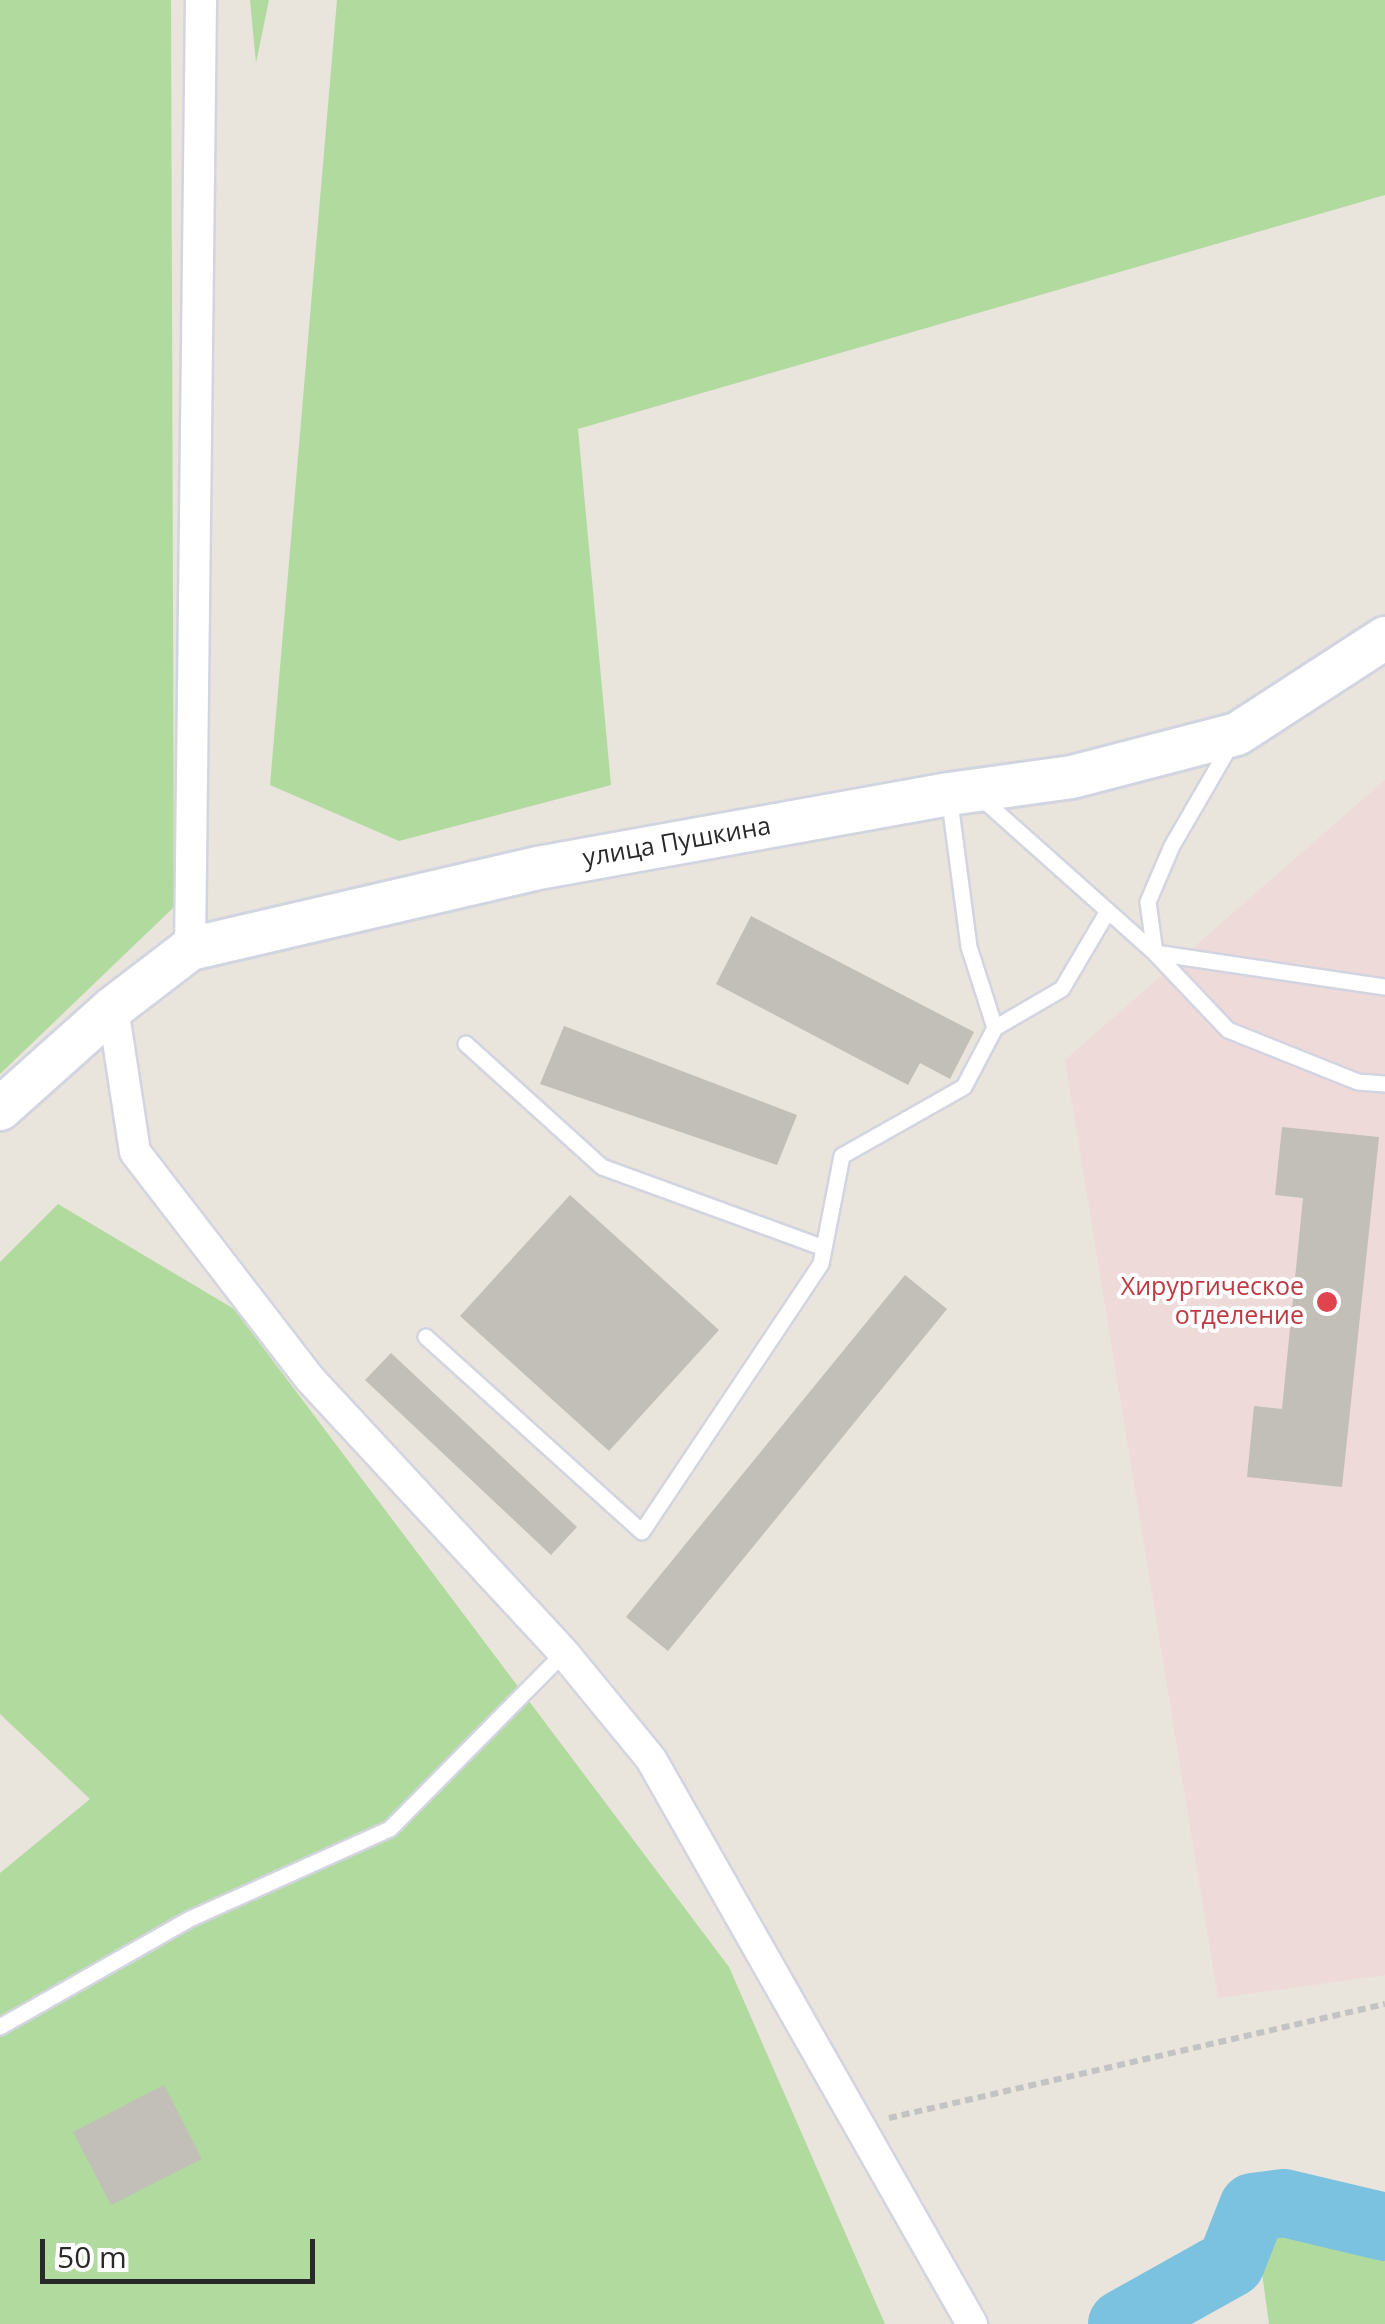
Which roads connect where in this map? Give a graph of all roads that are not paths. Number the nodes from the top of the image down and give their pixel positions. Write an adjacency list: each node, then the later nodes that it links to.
1 (201, 0): 6 (street)
2 (1385, 638): 3 (street, улица Пушкина)
3 (1237, 734): 4 (street, улица Пушкина); 7 (lane)
4 (961, 792): 5 (lane); 6 (street, улица Пушкина); 10 (lane)
5 (1108, 911): 7 (lane); 10 (lane)
6 (190, 949): 9 (street, улица Пушкина)
7 (1155, 953): 8 (lane); 12 (lane)
8 (1385, 987)
9 (113, 1008): 13 (street, улица Пушкина); 16 (street)
10 (995, 1028): 14 (lane)
11 (466, 1044): 14 (lane)
12 (1385, 1084)
13 (0, 1108)
14 (824, 1248): 15 (lane)
15 (426, 1337)
16 (564, 1653): 17 (lane); 18 (street)
17 (0, 2027)
18 (972, 2324)

